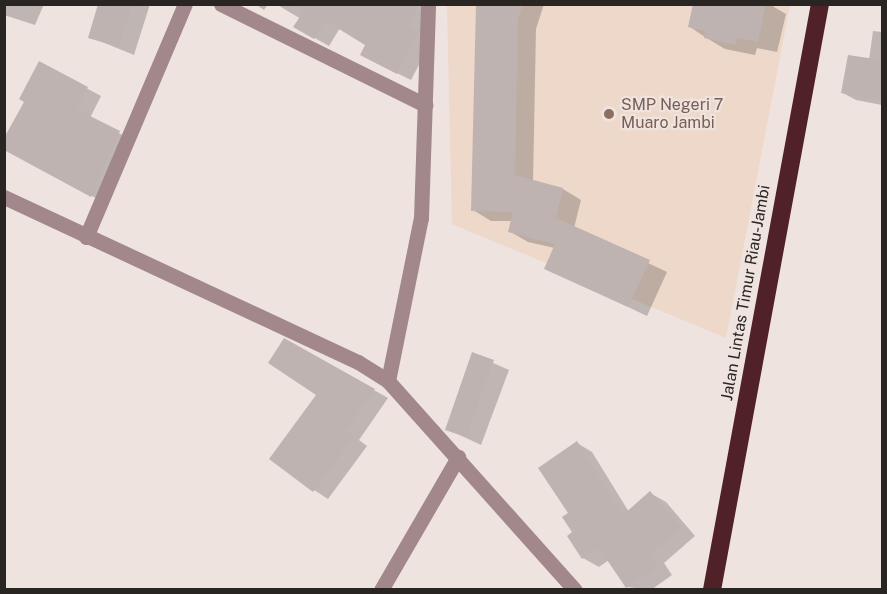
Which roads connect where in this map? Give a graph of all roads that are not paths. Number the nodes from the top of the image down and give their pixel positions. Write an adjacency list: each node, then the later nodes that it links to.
1 (185, 4): 7 (street)
2 (221, 4): 5 (street)
3 (428, 4): 5 (street)
4 (820, 4): 12 (highway, Jalan Lintas Timur Riau-Jambi)
5 (425, 105): 8 (street)
6 (4, 197): 7 (street)
7 (86, 237): 8 (street)
8 (388, 381): 9 (street)
9 (458, 457): 10 (street); 11 (street)
10 (381, 590)
11 (575, 590)
12 (712, 590)

